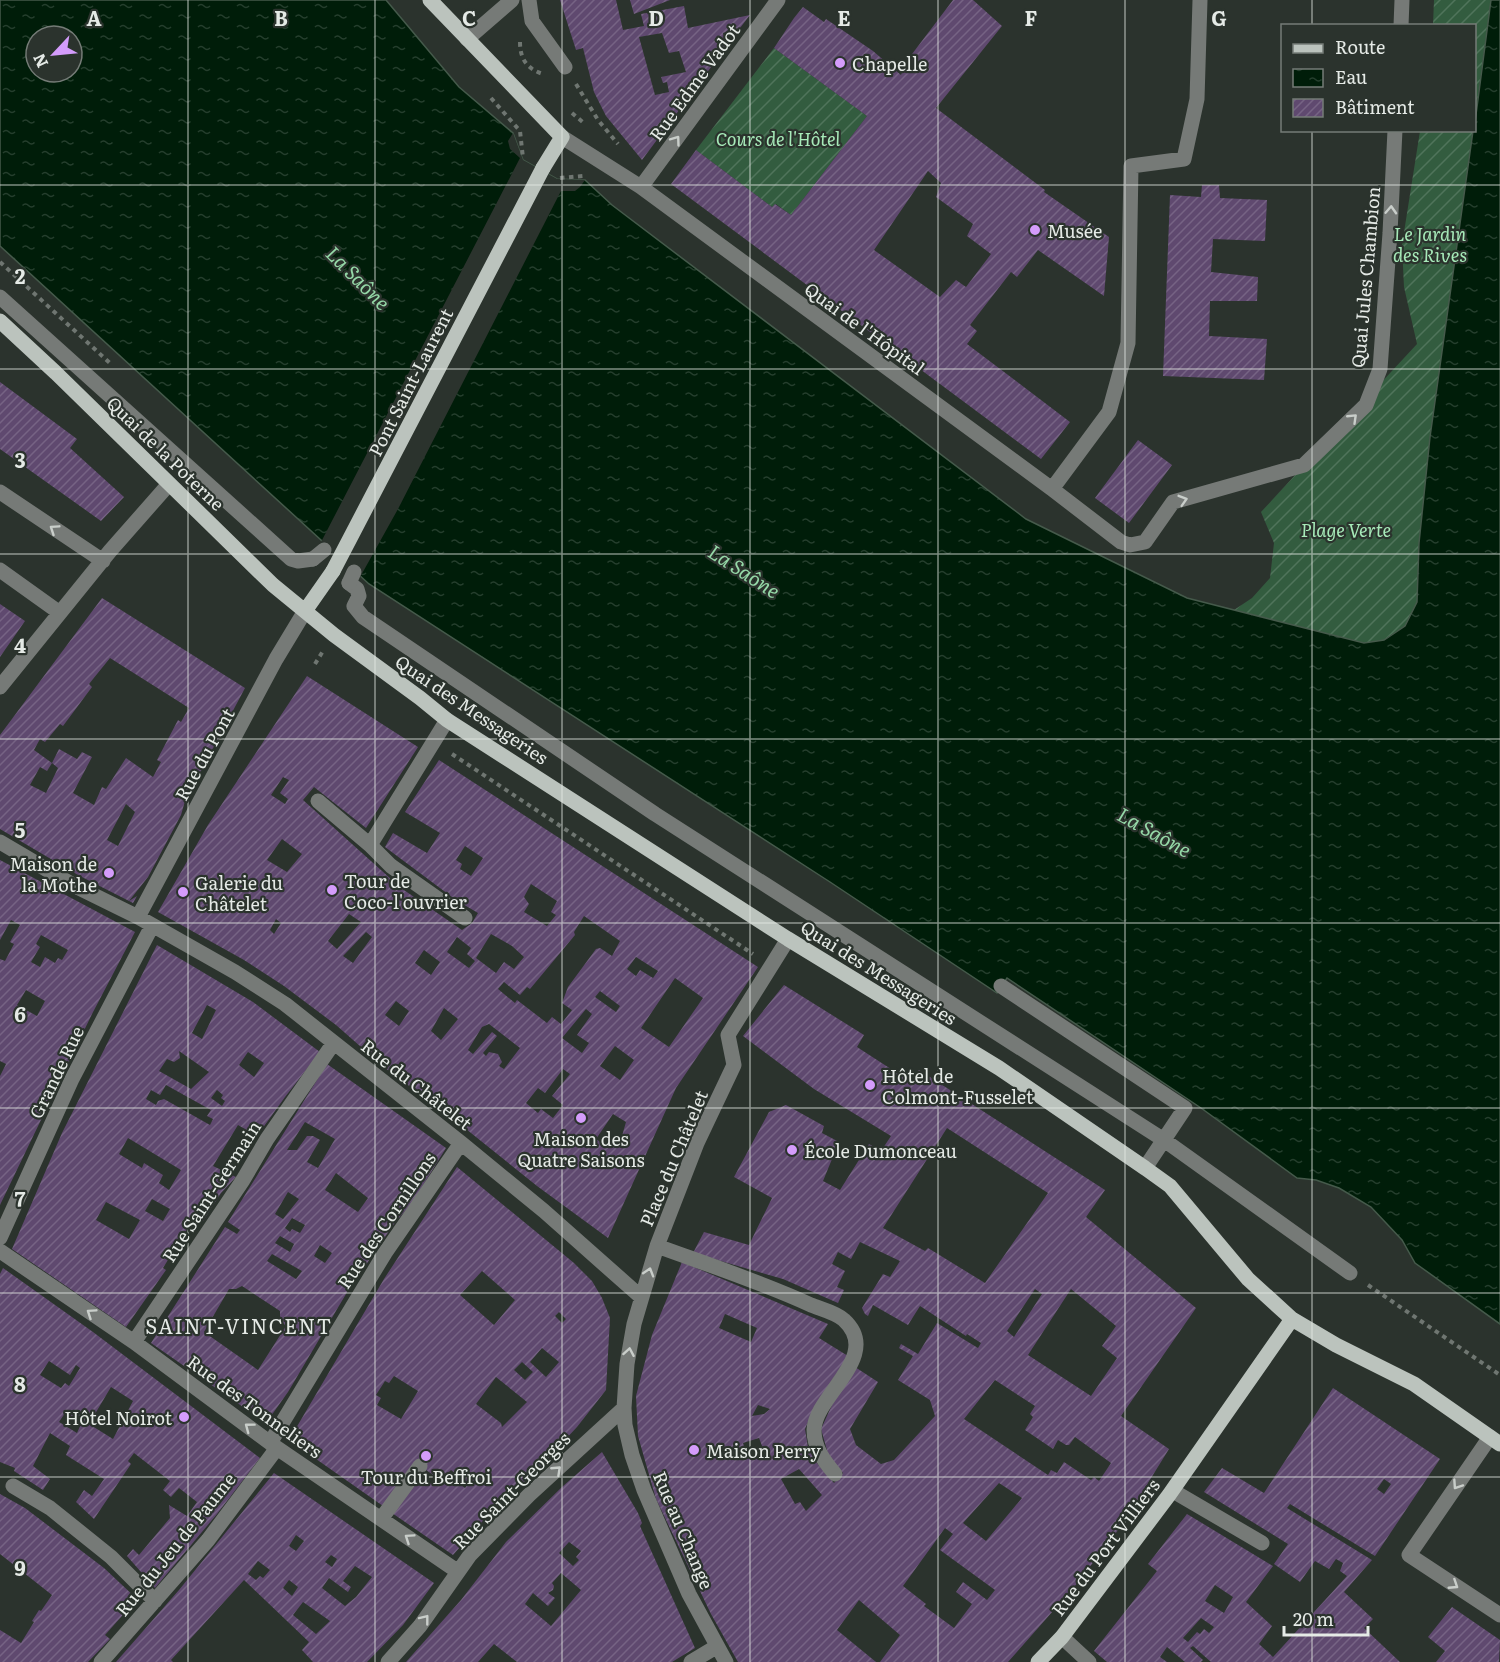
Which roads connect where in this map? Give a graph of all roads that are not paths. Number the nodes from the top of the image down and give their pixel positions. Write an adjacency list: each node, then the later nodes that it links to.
1 (430, 0): 8 (main road)
2 (512, 0): 8 (street)
3 (529, 0): 9 (street)
4 (778, 0): 12 (street, Rue Edme Vadot, one-way to 4)
5 (1200, 0): 16 (street)
6 (1402, 0): 7 (street)
7 (1401, 24)
8 (467, 39): 11 (main road)
9 (565, 67)
10 (1395, 132): 18 (street, Quai Jules Chambion, one-way to 10)
11 (562, 137): 12 (street, Quai de l'Hôpital); 23 (main road, Pont Saint-Laurent, bridge)
12 (641, 188): 16 (street, Quai de l'Hôpital)
13 (0, 297): 19 (street, Quai de la Poterne)
14 (0, 321): 15 (main road, Quai de la Poterne)
15 (169, 484): 20 (street); 23 (main road, Quai de la Poterne)
16 (1052, 489): 18 (street, Quai de l'Hôpital)
17 (0, 492): 20 (street, one-way to 17)
18 (1145, 542)
19 (319, 554)
20 (103, 561): 24 (street)
21 (0, 570): 24 (street)
22 (352, 578): 36 (street, Quai des Messageries)
23 (305, 611): 26 (main road, Quai des Messageries); 30 (street, Rue du Pont)
24 (60, 613): 25 (street)
25 (1, 684)
26 (447, 720): 29 (street); 33 (main road, Quai des Messageries)
27 (318, 801): 29 (street)
28 (0, 842): 30 (street, Rue du Châtelet)
29 (370, 845): 31 (street)
30 (138, 917): 32 (street, Rue du Châtelet)
31 (465, 918)
32 (152, 926): 35 (street, Rue du Châtelet); 39 (street, Grande Rue)
33 (788, 939): 38 (main road, Quai des Messageries); 40 (street, Place du Châtelet)
34 (1001, 986): 36 (street)
35 (333, 1044): 37 (street, Rue du Châtelet); 45 (street, Rue Saint-Germain)
36 (1164, 1140): 38 (street); 42 (street, Quai des Messageries)
37 (461, 1143): 43 (street, Rue du Châtelet); 48 (street, Rue des Cornillons)
38 (1145, 1168): 44 (main road, Quai des Messageries)
39 (0, 1238)
40 (657, 1246): 43 (street, Place du Châtelet, one-way to 40); 50 (street)
41 (0, 1251): 45 (street, Rue des Tonneliers, one-way to 41)
42 (1350, 1273)
43 (641, 1297): 46 (street, Place du Châtelet, one-way to 43)
44 (1292, 1319): 47 (main road, Quai des Messageries); 52 (main road, Rue du Port Villiers)
45 (134, 1342): 48 (street, Rue des Tonneliers, one-way to 45)
46 (624, 1408): 55 (street, Rue Saint-Georges, one-way to 46); 59 (street, Rue au Change)
47 (1495, 1440): 57 (street, one-way to 57)
48 (273, 1445): 53 (street, Rue des Tonneliers); 56 (street, Rue du Jeu de Paume)
49 (420, 1466): 53 (street)
50 (835, 1474)
51 (13, 1486): 56 (street)
52 (1173, 1491): 54 (street); 58 (main road, Rue du Port Villiers)
53 (381, 1519): 55 (street, Rue des Tonneliers, one-way to 53)
54 (1262, 1543)
55 (458, 1571): 61 (street, Rue Saint-Georges, one-way to 55)
56 (155, 1601): 60 (street, Rue du Jeu de Paume)
57 (1500, 1615)
58 (1062, 1637): 64 (main road, Rue du Port Villiers); 65 (street)
59 (716, 1647): 62 (street); 63 (street, Rue au Change)
60 (101, 1662)
61 (388, 1662)
62 (691, 1662)
63 (726, 1662)
64 (1038, 1662)
65 (1089, 1662)

